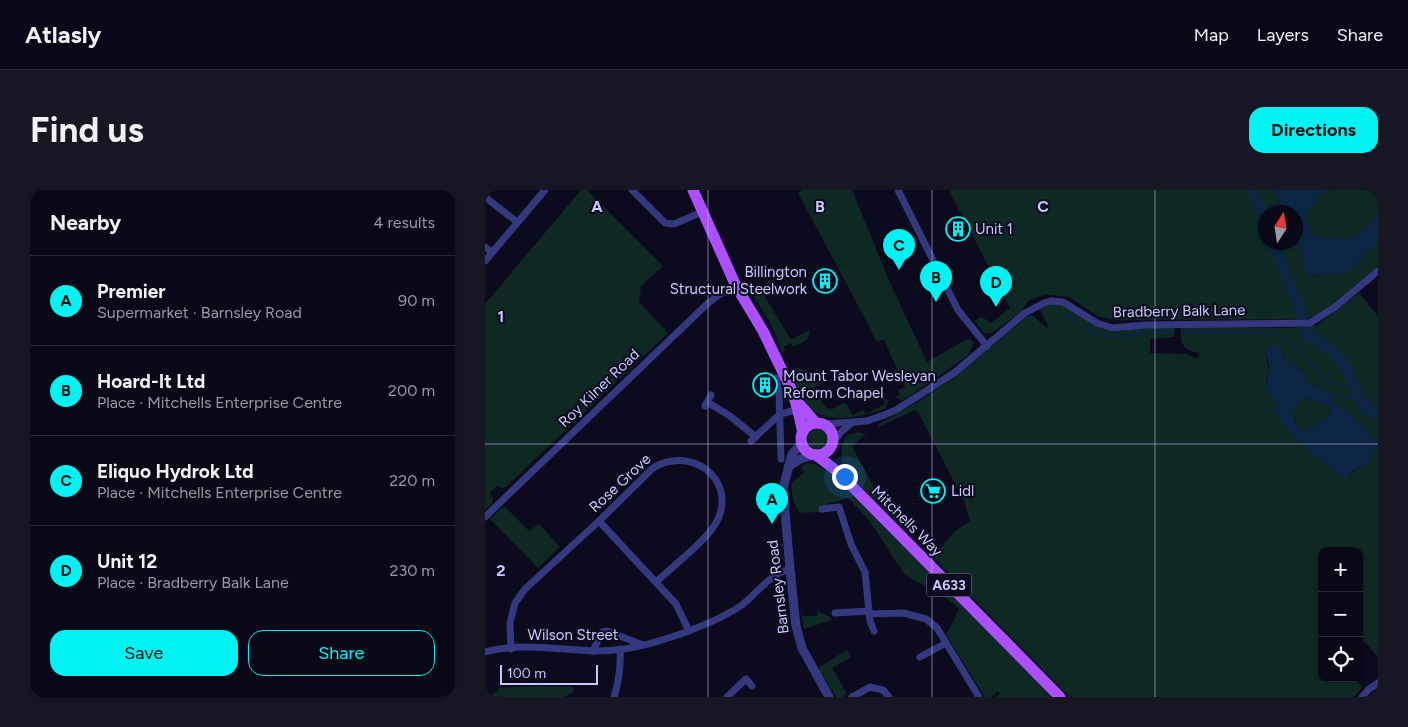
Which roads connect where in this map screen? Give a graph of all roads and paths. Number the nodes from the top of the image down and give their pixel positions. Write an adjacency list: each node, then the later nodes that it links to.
1 (545, 190): 7 (street)
2 (632, 190): 6 (street)
3 (693, 190): 6 (main road)
4 (898, 190): 13 (street)
5 (485, 197): 7 (street)
6 (703, 212): 12 (main road)
7 (517, 222): 9 (street)
8 (485, 247): 9 (street)
9 (492, 252): 10 (street)
10 (485, 260)
11 (1378, 271): 13 (street, Bradberry Balk Lane)
12 (736, 286): 16 (main road); 27 (street, Roy Kilner Road)
13 (987, 346): 19 (street, Bradberry Balk Lane)
14 (776, 378): 17 (street)
15 (708, 401): 17 (street)
16 (796, 404): 17 (street); 18 (main road); 20 (main road)
17 (780, 414): 23 (street)
18 (820, 423): 19 (street, Bradberry Balk Lane); 20 (main road); 21 (main road)
19 (852, 423): 21 (street)
20 (802, 437): 22 (main road); 24 (street, Barnsley Road)
21 (833, 443): 22 (main road); 25 (main road)
22 (815, 455): 24 (street); 25 (main road, Mitchells Way)
23 (781, 459)
24 (788, 468): 29 (street, Barnsley Road)
25 (838, 472): 50 (main road, Mitchells Way / A633)
26 (822, 509): 32 (street)
27 (485, 517)
28 (599, 522): 30 (street); 30 (street, Rose Grove); 37 (street, Rose Grove)
29 (790, 569): 33 (street, Wilson Street); 47 (street, Barnsley Road)
30 (657, 582): 33 (street)
31 (835, 613): 32 (street)
32 (869, 613): 34 (street); 35 (street)
33 (689, 631): 36 (street, Wilson Street)
34 (874, 631)
35 (945, 643): 41 (street); 44 (street)
36 (644, 645): 38 (street, Wilson Street); 39 (street)
37 (511, 649): 39 (street, Wilson Street); 40 (street, Wilson Street)
38 (620, 649): 39 (street, Wilson Street); 45 (street)
39 (593, 651)
40 (485, 652)
41 (921, 657)
42 (1378, 683): 51 (street)
43 (752, 686): 46 (street)
44 (976, 696)
45 (614, 697)
46 (727, 697)
47 (829, 697)
48 (852, 697): 49 (street)
49 (889, 697)
50 (1060, 697)
51 (1362, 697)

